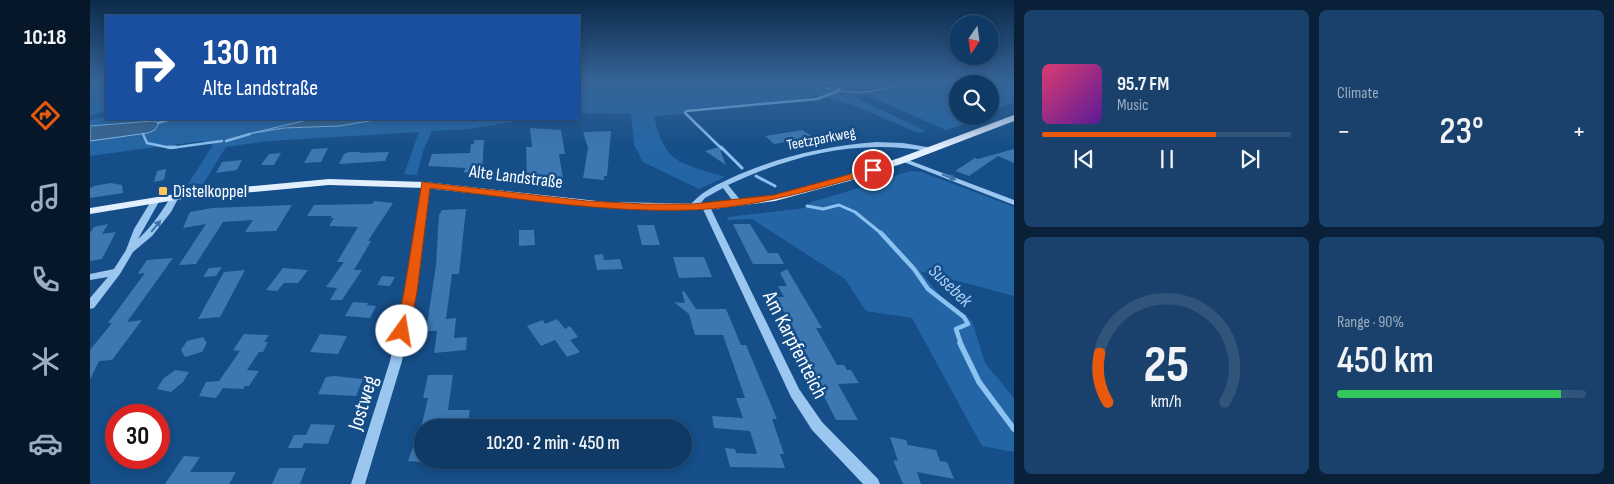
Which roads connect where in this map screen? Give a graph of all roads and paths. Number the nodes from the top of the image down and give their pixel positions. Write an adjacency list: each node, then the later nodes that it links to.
1 (1012, 116): 2 (main road, Alte Landstraße)
2 (927, 149): 3 (main road, Alte Landstraße); 5 (street, Teetzparkweg)
3 (903, 160): 8 (main road, Alte Landstraße); 9 (street, one-way to 9)
4 (426, 184): 6 (main road, Alte Landstraße); 10 (main road, Alte Landstraße); 17 (street, Jostweg)
5 (724, 185): 8 (street); 10 (street, Teetzparkweg)
6 (175, 197): 7 (main road, Alte Landstraße); 13 (street, one-way to 6)
7 (156, 200): 12 (main road, Alte Landstraße); 13 (street)
8 (738, 202): 11 (main road, Alte Landstraße)
9 (1014, 203)
10 (693, 207): 11 (main road, Alte Landstraße)
11 (706, 207): 18 (street, Am Karpfenteich)
12 (90, 211)
13 (130, 250): 14 (street)
14 (116, 272): 15 (street); 16 (street)
15 (90, 277)
16 (90, 305)
17 (358, 484)
18 (873, 484)

